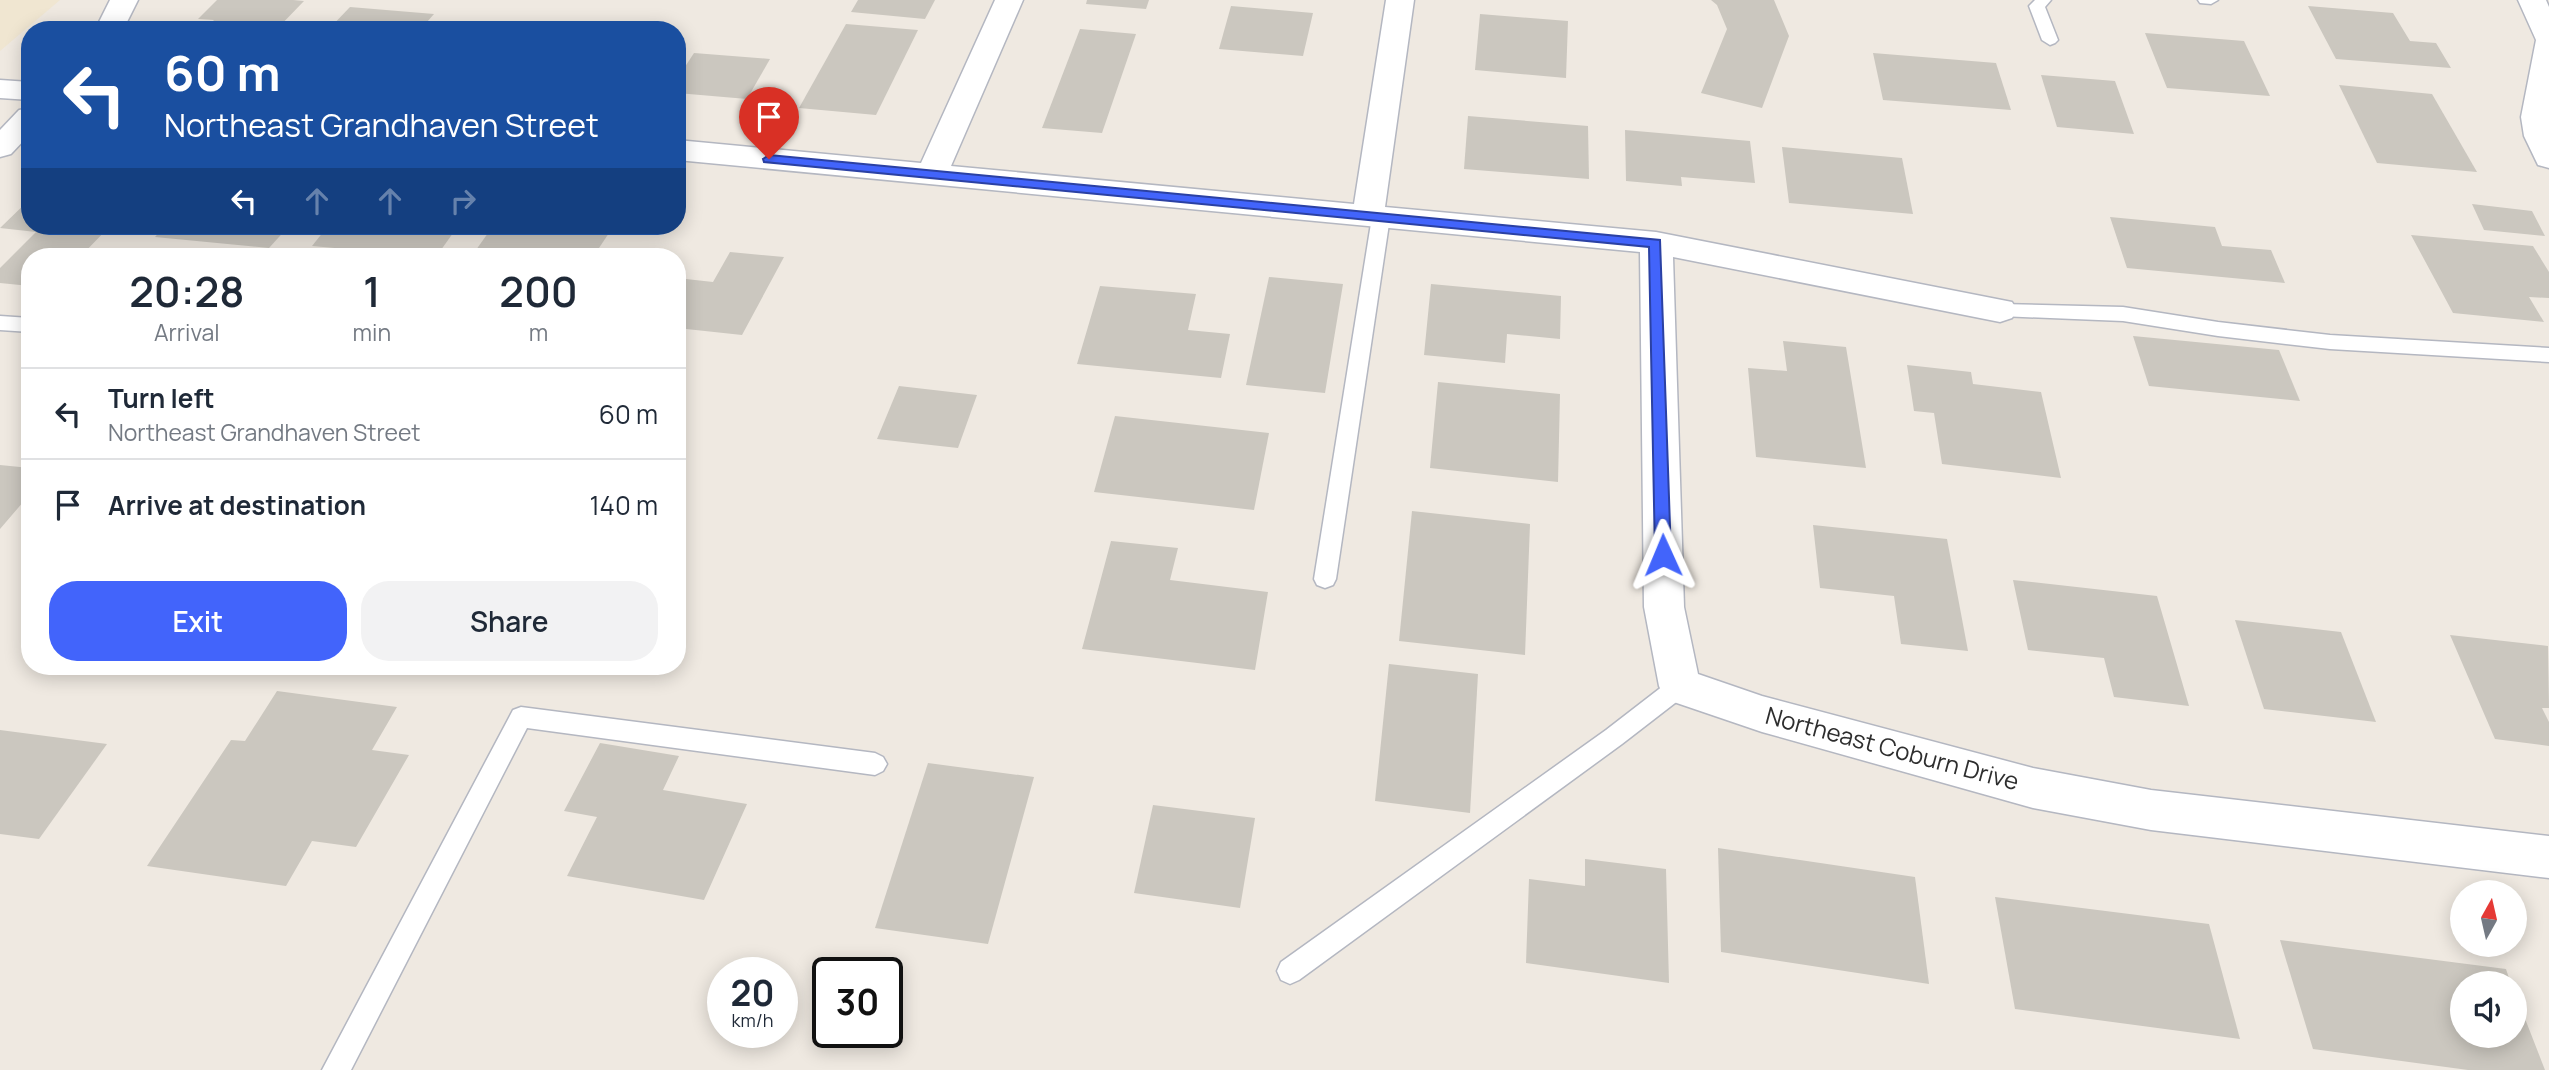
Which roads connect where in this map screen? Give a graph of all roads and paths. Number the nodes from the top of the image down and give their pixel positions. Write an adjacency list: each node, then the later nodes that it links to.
1 (124, 0): 8 (street)
2 (1009, 0): 17 (street)
3 (1400, 0): 18 (street)
4 (2044, 0): 9 (lane)
5 (2205, 0): 6 (lane)
6 (2211, 0)
7 (2532, 0): 10 (street)
8 (114, 21)
9 (2050, 40)
10 (2549, 40): 16 (street)
11 (0, 89): 12 (street)
12 (21, 90)
13 (21, 126): 14 (street)
14 (0, 147)
15 (686, 151): 17 (street)
16 (2549, 158)
17 (932, 174): 18 (street)
18 (1375, 216): 19 (street); 24 (lane)
19 (1656, 243): 20 (street); 25 (street)
20 (2000, 310): 23 (lane)
21 (0, 323): 22 (lane)
22 (21, 324)
23 (2549, 355)
24 (1325, 579)
25 (1680, 686): 27 (street, Northeast Coburn Drive); 28 (lane)
26 (875, 764): 29 (lane)
27 (2549, 857)
28 (1290, 971)
29 (336, 1070)

